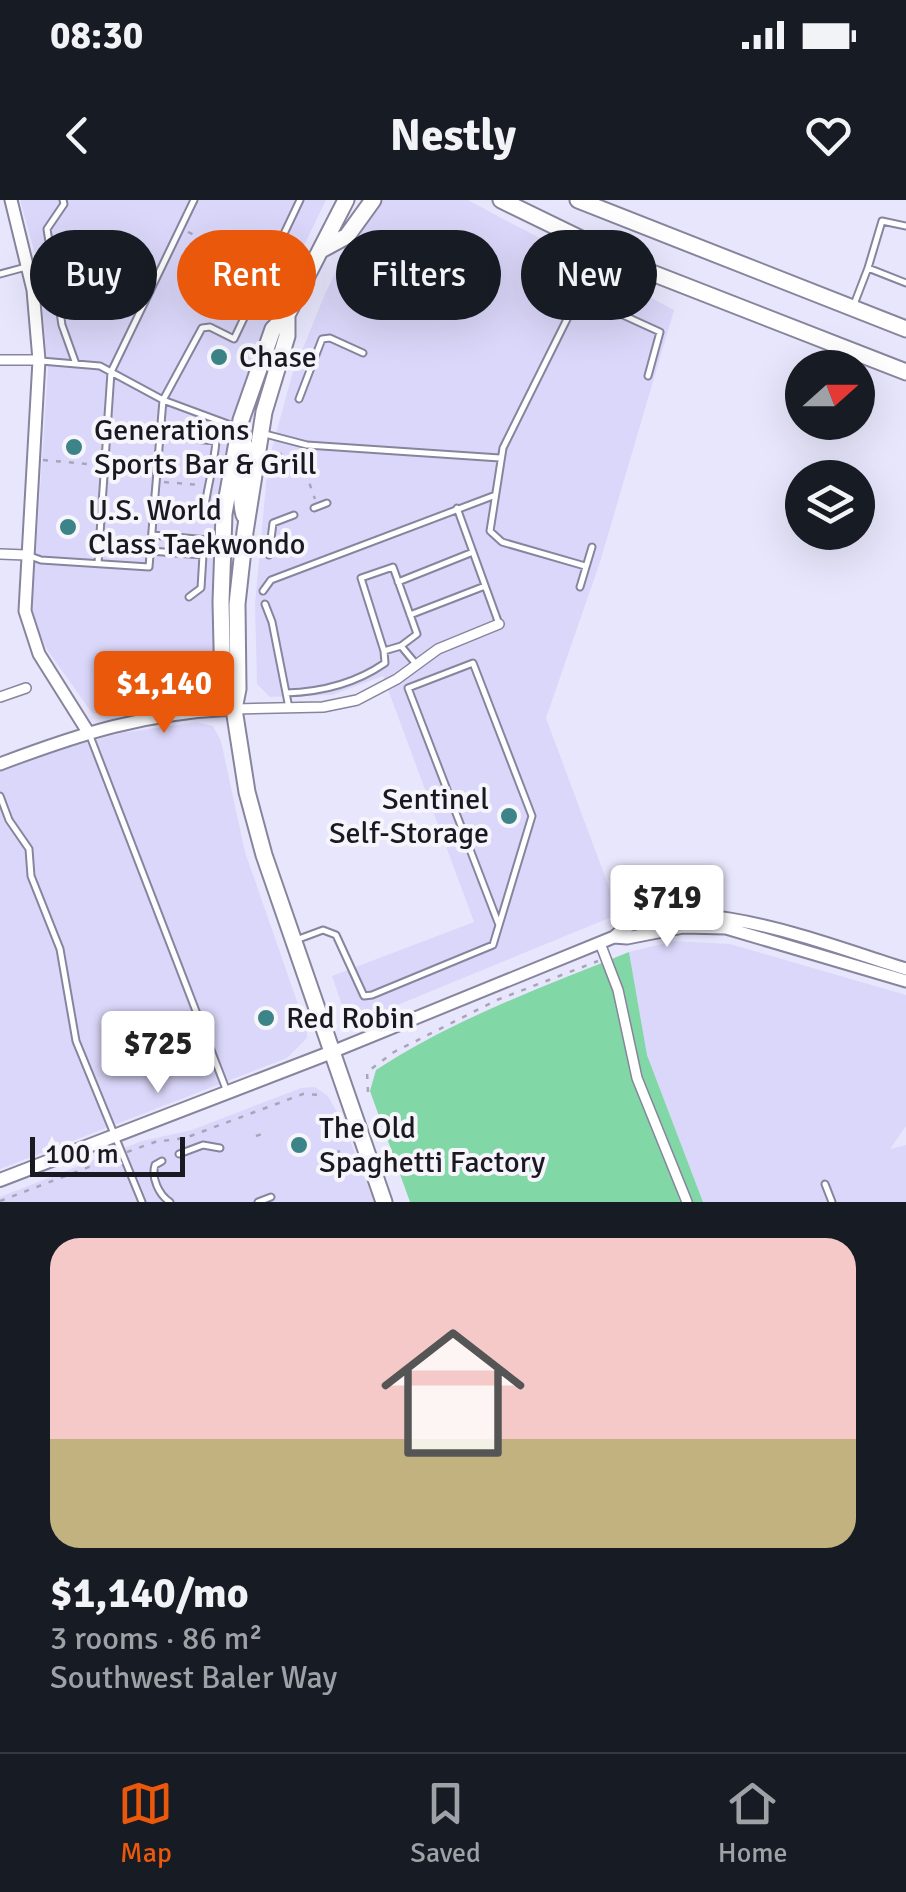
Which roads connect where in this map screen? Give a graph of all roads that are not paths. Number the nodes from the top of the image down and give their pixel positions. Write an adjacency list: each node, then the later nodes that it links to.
1 (11, 200): 12 (street)
2 (62, 200): 23 (lane)
3 (194, 200): 24 (lane)
4 (300, 200): 28 (lane)
5 (346, 200): 10 (highway)
6 (373, 200): 10 (highway)
7 (501, 200): 25 (highway)
8 (578, 200): 16 (highway)
9 (906, 226): 13 (lane)
10 (323, 249): 11 (highway)
11 (316, 262)
12 (29, 266): 14 (lane); 22 (street)
13 (868, 268): 15 (lane); 16 (lane)
14 (0, 274)
15 (906, 283)
16 (852, 308): 19 (highway)
17 (282, 320): 29 (highway)
18 (287, 320): 30 (highway)
19 (906, 329)
20 (362, 352): 27 (lane)
21 (0, 360): 22 (street)
22 (39, 360): 23 (lane); 48 (street)
23 (76, 364): 24 (lane)
24 (110, 372): 28 (lane); 50 (lane)
25 (906, 372)
26 (648, 376): 32 (lane)
27 (299, 399)
28 (163, 400): 29 (lane); 31 (lane)
29 (239, 428): 41 (highway); 43 (highway)
30 (261, 433): 32 (lane); 41 (highway)
31 (160, 436): 37 (lane); 39 (lane)
32 (500, 458): 33 (lane)
33 (494, 496): 36 (lane); 51 (lane)
34 (326, 504): 35 (lane)
35 (316, 507)
36 (457, 508): 46 (lane); 55 (lane)
37 (154, 511): 38 (lane); 42 (lane)
38 (165, 512)
39 (185, 512)
40 (294, 515): 49 (lane)
41 (247, 523): 67 (highway)
42 (152, 536): 43 (lane); 45 (lane)
43 (222, 541): 67 (highway)
44 (592, 548): 51 (lane)
45 (150, 551): 50 (lane); 56 (lane)
46 (473, 552): 52 (lane); 53 (lane)
47 (0, 554): 48 (street)
48 (26, 555): 50 (lane); 68 (street)
49 (268, 555)
50 (98, 564)
51 (586, 566): 54 (lane)
52 (398, 582): 58 (lane); 61 (lane)
53 (485, 586): 58 (lane); 59 (lane)
54 (580, 587)
55 (263, 591)
56 (189, 597)
57 (266, 604): 64 (lane)
58 (410, 615): 60 (lane)
59 (500, 624): 62 (street)
60 (401, 646): 61 (lane); 62 (lane)
61 (384, 651): 64 (lane)
62 (416, 664): 66 (street)
63 (26, 688): 65 (street)
64 (286, 693): 66 (lane)
65 (0, 698)
66 (288, 708): 67 (street)
67 (234, 709): 68 (street); 73 (highway)
68 (88, 732): 69 (street); 78 (lane)
69 (0, 764)
70 (0, 796): 79 (lane)
71 (499, 925): 71 (lane); 73 (lane)
72 (614, 938): 74 (street); 75 (street); 76 (street)
73 (293, 941): 77 (highway)
74 (600, 943): 77 (street); 90 (street)
75 (906, 969)
76 (906, 981)
77 (332, 1052): 78 (main road); 89 (highway)
78 (227, 1092): 79 (main road)
79 (114, 1136): 83 (main road); 86 (lane)
80 (220, 1148): 81 (lane)
81 (179, 1154)
82 (162, 1160): 87 (lane)
83 (0, 1180)
84 (825, 1184): 91 (lane)
85 (271, 1197): 88 (lane)
86 (142, 1202)
87 (170, 1202)
88 (258, 1202)
89 (384, 1202)
90 (686, 1202)
91 (832, 1202)

